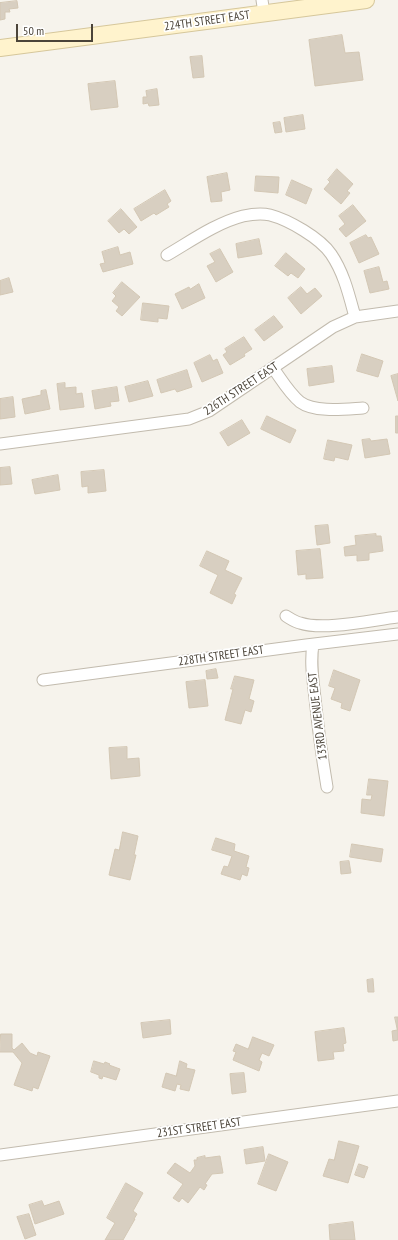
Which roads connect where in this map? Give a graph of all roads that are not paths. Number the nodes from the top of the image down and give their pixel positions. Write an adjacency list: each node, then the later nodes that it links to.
1 (366, 0): 2 (main road, 224TH STREET EAST)
2 (263, 7): 3 (main road, 224TH STREET EAST)
3 (0, 48)
4 (168, 256): 6 (street)
5 (398, 311): 6 (street, 226TH STREET EAST)
6 (355, 317): 7 (street, 226TH STREET EAST)
7 (273, 368): 8 (street); 9 (street, 226TH STREET EAST)
8 (363, 408)
9 (0, 444)
10 (286, 616): 11 (street)
11 (398, 616)
12 (398, 634): 13 (street, 228TH STREET EAST)
13 (313, 645): 14 (street, 228TH STREET EAST); 15 (street, 133RD AVENUE EAST)
14 (43, 680)
15 (327, 787)
16 (398, 1101): 17 (street, 231ST STREET EAST)
17 (0, 1155)

